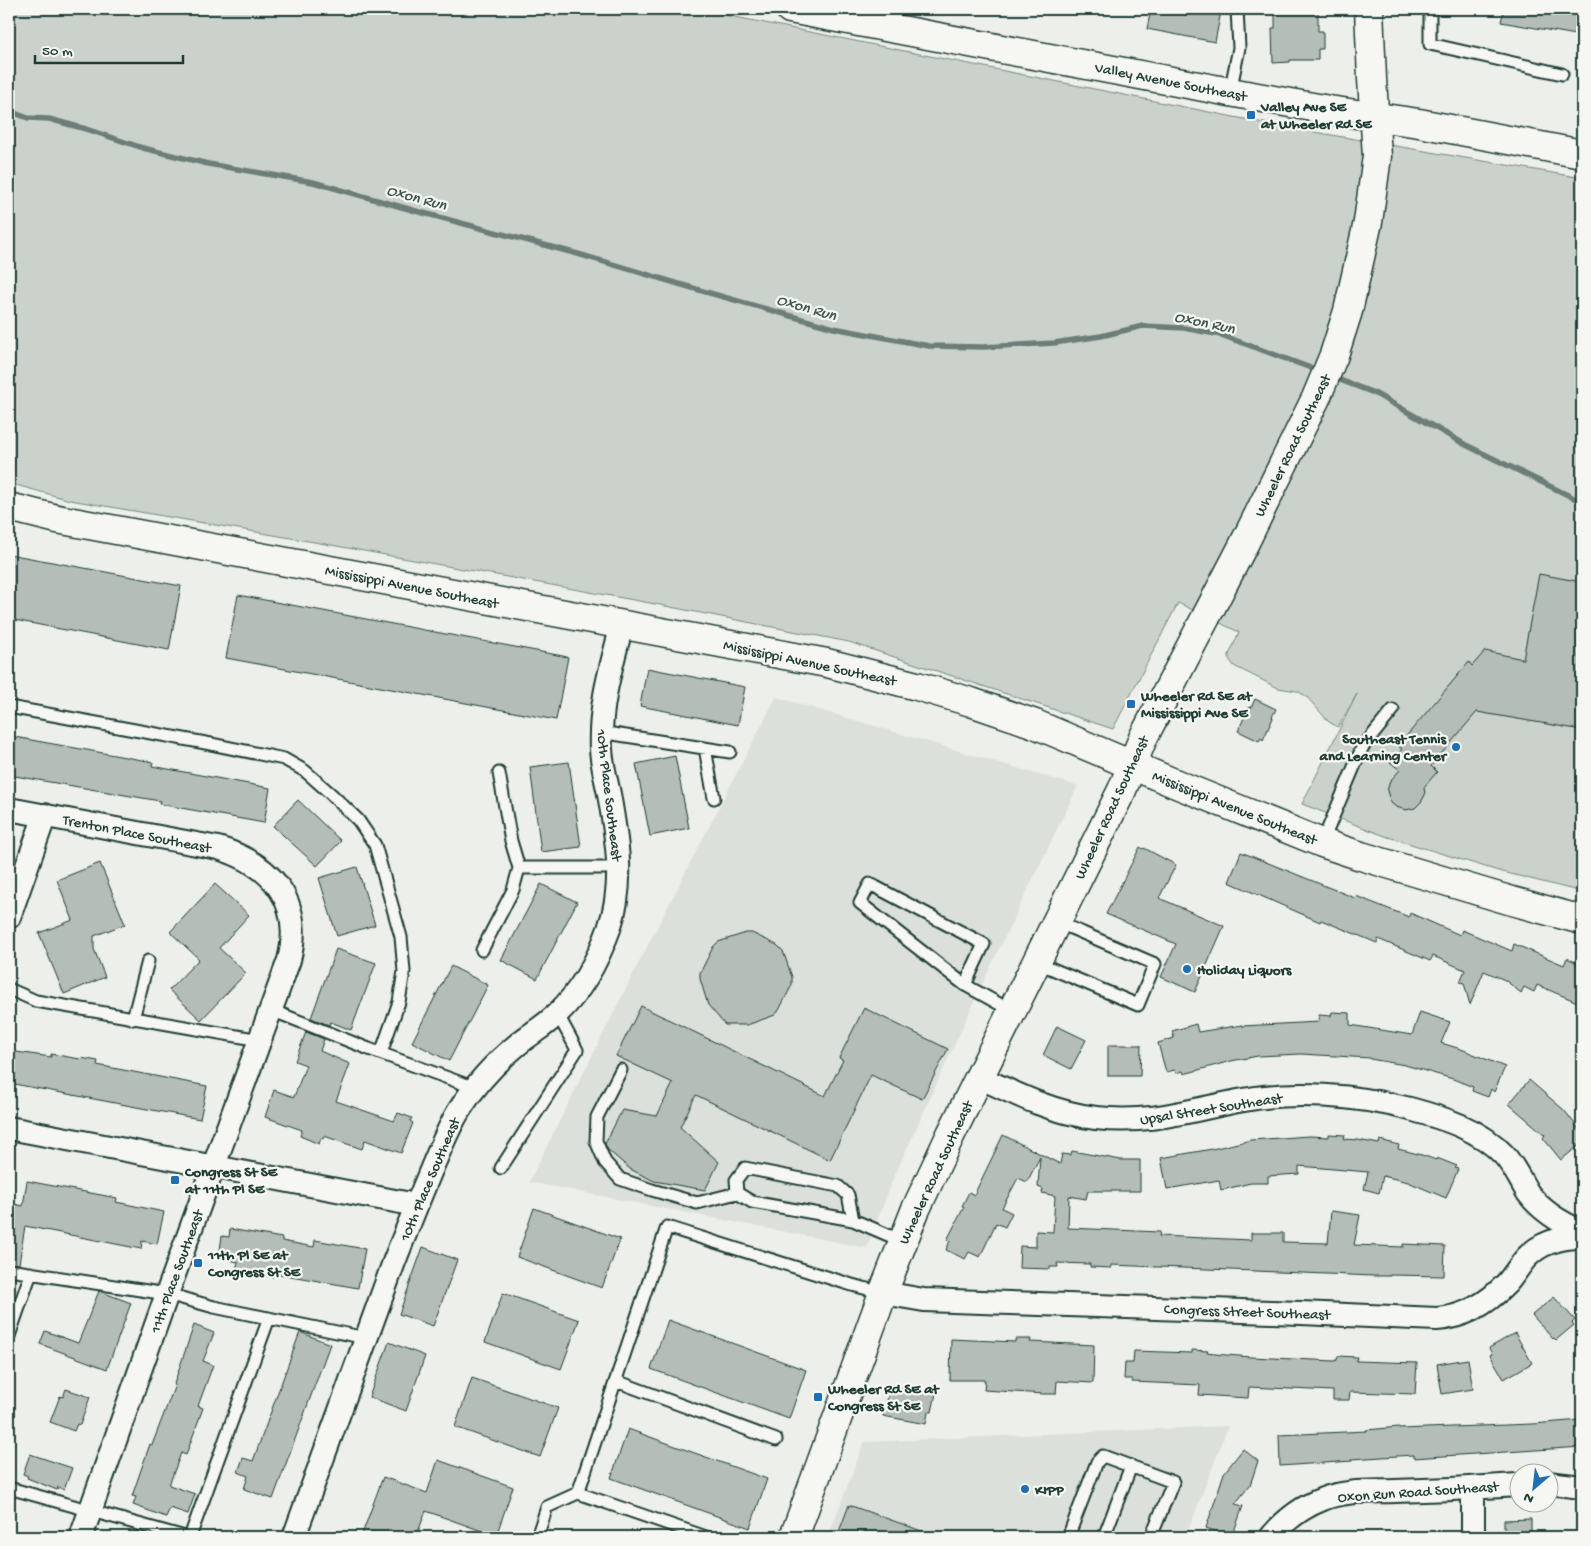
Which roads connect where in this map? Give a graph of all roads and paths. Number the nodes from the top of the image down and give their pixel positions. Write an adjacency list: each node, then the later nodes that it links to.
1 (790, 9): 6 (main road, Valley Avenue Southeast)
2 (1236, 9): 6 (lane)
3 (1369, 9): 7 (main road, Wheeler Road Southeast)
4 (1430, 9): 5 (lane)
5 (1562, 74)
6 (1230, 92): 7 (main road, Valley Avenue Southeast)
7 (1374, 117): 8 (main road, Valley Avenue Southeast); 16 (main road, Wheeler Road Southeast)
8 (1582, 154)
9 (9, 507): 10 (main road, Mississippi Avenue Southeast)
10 (622, 625): 13 (street, 10th Place Southeast); 16 (main road, Mississippi Avenue Southeast)
11 (9, 707): 38 (lane)
12 (1394, 710): 21 (lane)
13 (600, 732): 14 (lane); 24 (street, 10th Place Southeast)
14 (705, 748): 15 (lane); 18 (lane)
15 (730, 752)
16 (1132, 764): 21 (main road, Mississippi Avenue Southeast); 27 (main road, Wheeler Road Southeast)
17 (499, 773): 23 (lane)
18 (714, 798)
19 (9, 809): 20 (street, Trenton Place Southeast)
20 (45, 815): 22 (street, Trenton Place Southeast); 25 (street)
21 (1322, 843): 26 (main road, Mississippi Avenue Southeast)
22 (261, 868): 33 (street, 11th Place Southeast)
23 (519, 868): 24 (lane); 28 (lane)
24 (619, 868): 35 (street, 10th Place Southeast)
25 (9, 917)
26 (1582, 920)
27 (1056, 922): 30 (main road, Wheeler Road Southeast); 30 (lane)
28 (482, 950)
29 (148, 961): 36 (lane)
30 (1036, 962): 34 (main road, Wheeler Road Southeast)
31 (965, 985): 31 (lane); 34 (lane)
32 (9, 989): 36 (lane)
33 (271, 1010): 37 (street, 11th Place Southeast); 38 (lane)
34 (1012, 1012): 40 (main road, Wheeler Road Southeast)
35 (557, 1014): 41 (street, 10th Place Southeast); 44 (lane)
36 (133, 1019): 37 (lane)
37 (260, 1040): 43 (street, 11th Place Southeast)
38 (381, 1053): 41 (lane)
39 (621, 1070): 45 (lane)
40 (979, 1077): 46 (street, Upsal Street Southeast); 51 (main road, Wheeler Road Southeast)
41 (475, 1088): 47 (street, 10th Place Southeast)
42 (9, 1128): 43 (street)
43 (215, 1166): 47 (street); 56 (street, 11th Place Southeast)
44 (501, 1168)
45 (737, 1193): 48 (lane); 48 (lane)
46 (1536, 1202): 49 (street, Upsal Street Southeast); 52 (street)
47 (416, 1205): 59 (street, 10th Place Southeast)
48 (853, 1220): 51 (lane)
49 (1582, 1232)
50 (1582, 1237): 52 (street, Congress Street Southeast)
51 (902, 1241): 55 (main road, Wheeler Road Southeast)
52 (1527, 1258): 55 (street, Congress Street Southeast)
53 (9, 1270): 54 (lane)
54 (31, 1273): 56 (lane); 58 (lane)
55 (883, 1293): 60 (lane); 76 (main road, Wheeler Road Southeast)
56 (167, 1294): 57 (lane); 69 (street, 11th Place Southeast)
57 (269, 1318): 59 (lane); 72 (lane)
58 (9, 1336)
59 (366, 1338): 73 (street, 10th Place Southeast)
60 (616, 1381): 61 (lane); 68 (lane)
61 (776, 1440)
62 (1131, 1466): 77 (lane); 78 (lane); 79 (lane)
63 (1558, 1484): 65 (street)
64 (1508, 1486): 67 (street, Oxon Run Road Southeast)
65 (1582, 1487)
66 (9, 1488): 69 (lane)
67 (1473, 1488): 80 (street, Oxon Run Road Southeast); 81 (street)
68 (578, 1493): 74 (lane); 75 (lane)
69 (91, 1511): 70 (street, 11th Place Southeast); 71 (lane)
70 (81, 1537)
71 (185, 1537)
72 (190, 1537)
73 (294, 1537)
74 (537, 1537)
75 (706, 1537)
76 (794, 1537)
77 (1068, 1537)
78 (1104, 1537)
79 (1151, 1537)
80 (1271, 1537)
81 (1473, 1537)

